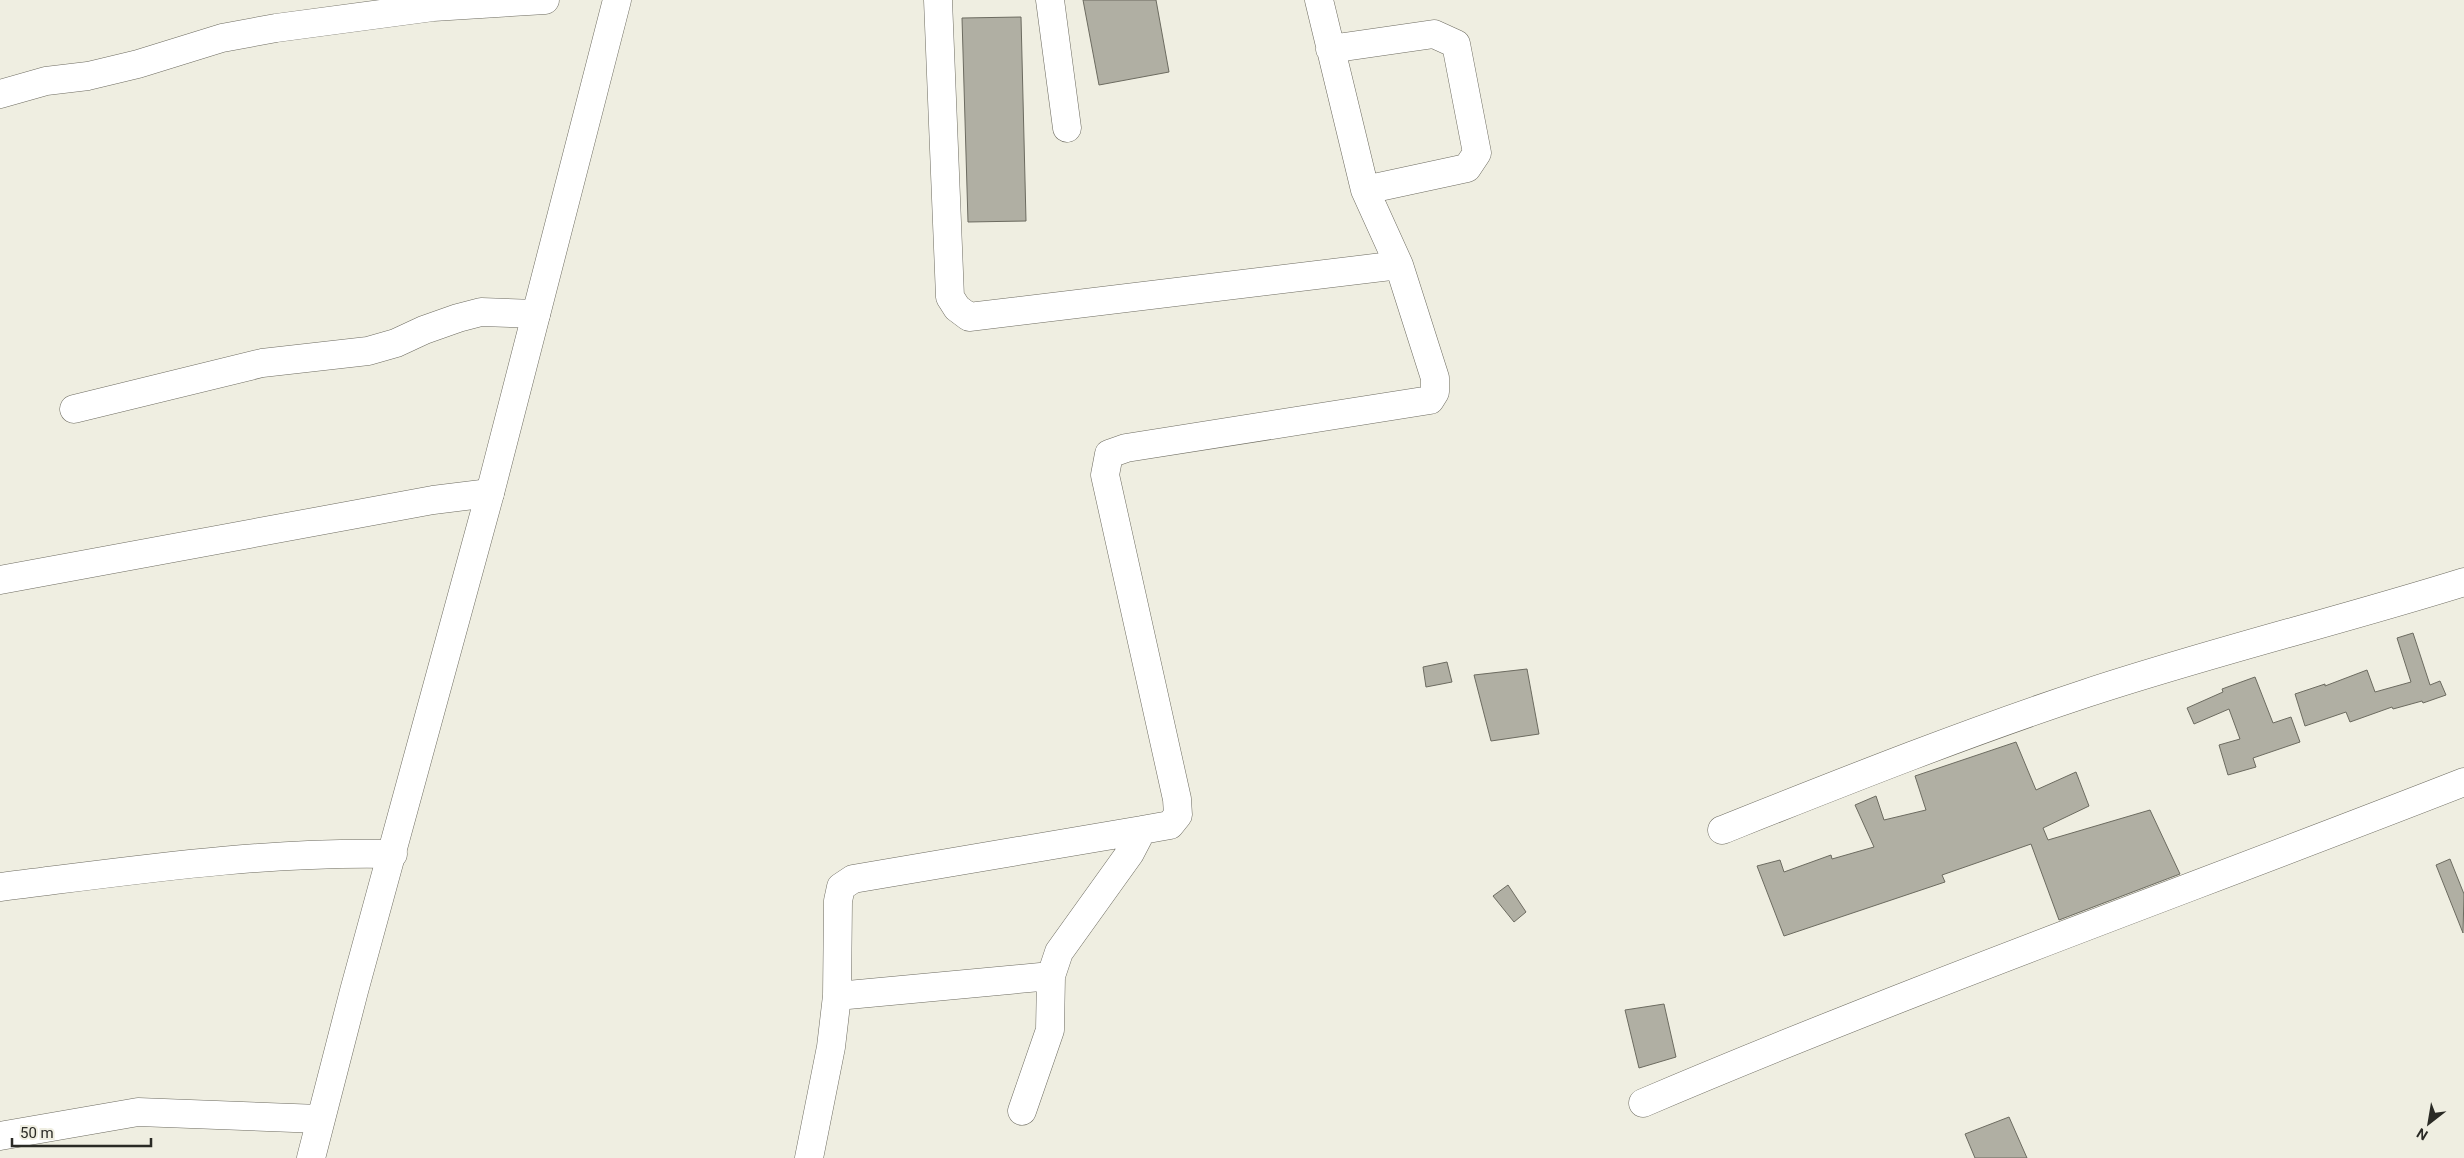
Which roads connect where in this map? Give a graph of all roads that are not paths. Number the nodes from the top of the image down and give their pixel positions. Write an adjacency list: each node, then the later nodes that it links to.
1 (546, 0): 7 (street)
2 (618, 0): 11 (street)
3 (938, 0): 10 (street)
4 (1050, 0): 8 (street)
5 (1319, 0): 6 (street)
6 (1330, 49): 9 (street); 9 (street)
7 (0, 94)
8 (1067, 128)
9 (1365, 190): 10 (street)
10 (1400, 265): 17 (street)
11 (536, 314): 12 (street); 13 (street)
12 (74, 409)
13 (490, 493): 14 (street); 19 (street)
14 (0, 580)
15 (2464, 582): 18 (street)
16 (2464, 782): 23 (street)
17 (1142, 830): 21 (street); 22 (street)
18 (1722, 830)
19 (393, 854): 20 (street); 25 (street)
20 (0, 887)
21 (1051, 976): 22 (street); 24 (street)
22 (837, 996): 28 (street)
23 (1642, 1102)
24 (1022, 1111)
25 (320, 1119): 26 (street); 27 (street)
26 (0, 1136)
27 (311, 1158)
28 (809, 1158)

